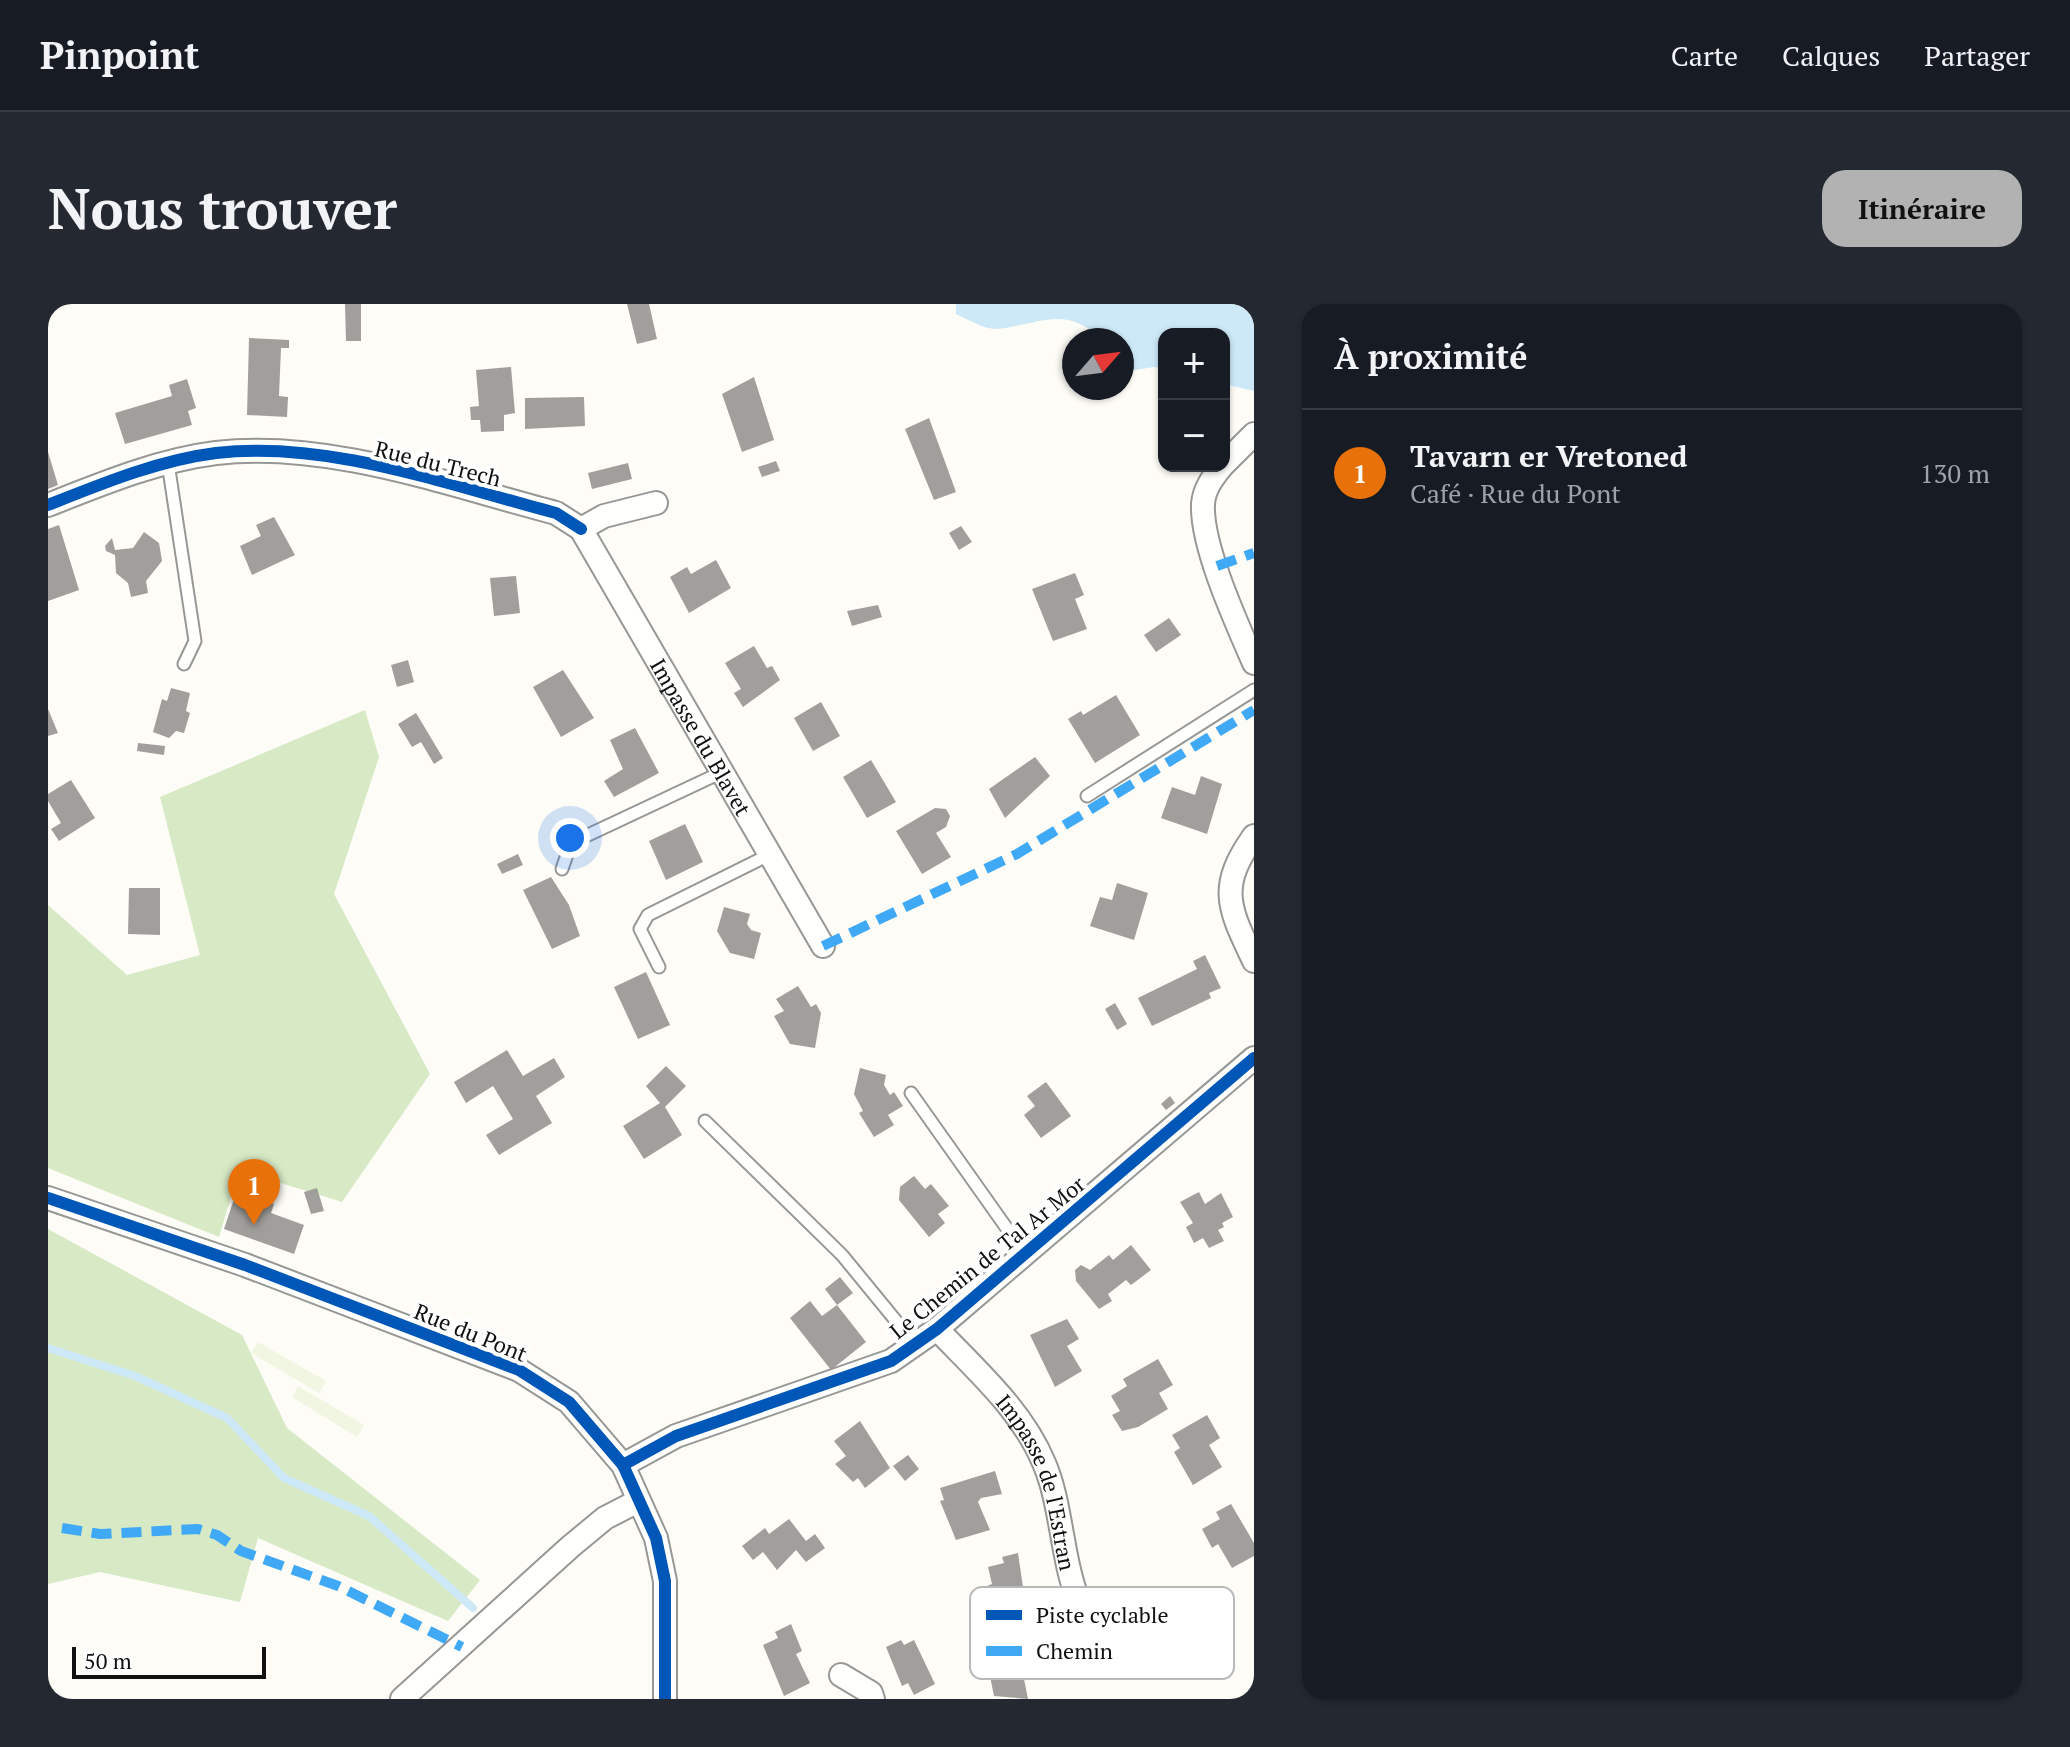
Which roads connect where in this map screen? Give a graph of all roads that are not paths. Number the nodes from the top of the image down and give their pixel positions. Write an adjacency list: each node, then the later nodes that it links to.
1 (1254, 434): 2 (street)
2 (1230, 458)
3 (168, 463): 6 (street, Rue du Trech); 7 (street, Rue du Trech); 9 (lane)
4 (1218, 472): 8 (street)
5 (656, 503): 7 (street)
6 (48, 505)
7 (581, 529): 11 (street, Impasse du Blavet)
8 (1254, 663)
9 (184, 664)
10 (1254, 690): 12 (lane)
11 (720, 773): 14 (street, Impasse du Blavet); 15 (lane)
12 (1087, 796)
13 (1254, 836): 17 (street)
14 (769, 855): 16 (street, Impasse du Blavet); 18 (lane)
15 (562, 869)
16 (823, 946)
17 (1254, 961)
18 (659, 967)
19 (1254, 1058): 23 (street, Le Chemin de Tal Ar Mor)
20 (911, 1093): 23 (lane)
21 (705, 1121): 25 (lane)
22 (48, 1198): 26 (street, Rue du Pont)
23 (1025, 1254): 24 (street, Le Chemin de Tal Ar Mor)
24 (937, 1329): 25 (street, Le Chemin de Tal Ar Mor); 28 (street, Impasse de l'Estran)
25 (915, 1344): 26 (street, Le Chemin de Tal Ar Mor)
26 (623, 1465): 27 (street, Rue du Pont)
27 (638, 1501): 30 (street); 31 (street, Rue du Pont)
28 (1075, 1587)
29 (841, 1675): 32 (street)
30 (402, 1699)
31 (665, 1699)
32 (873, 1699)

